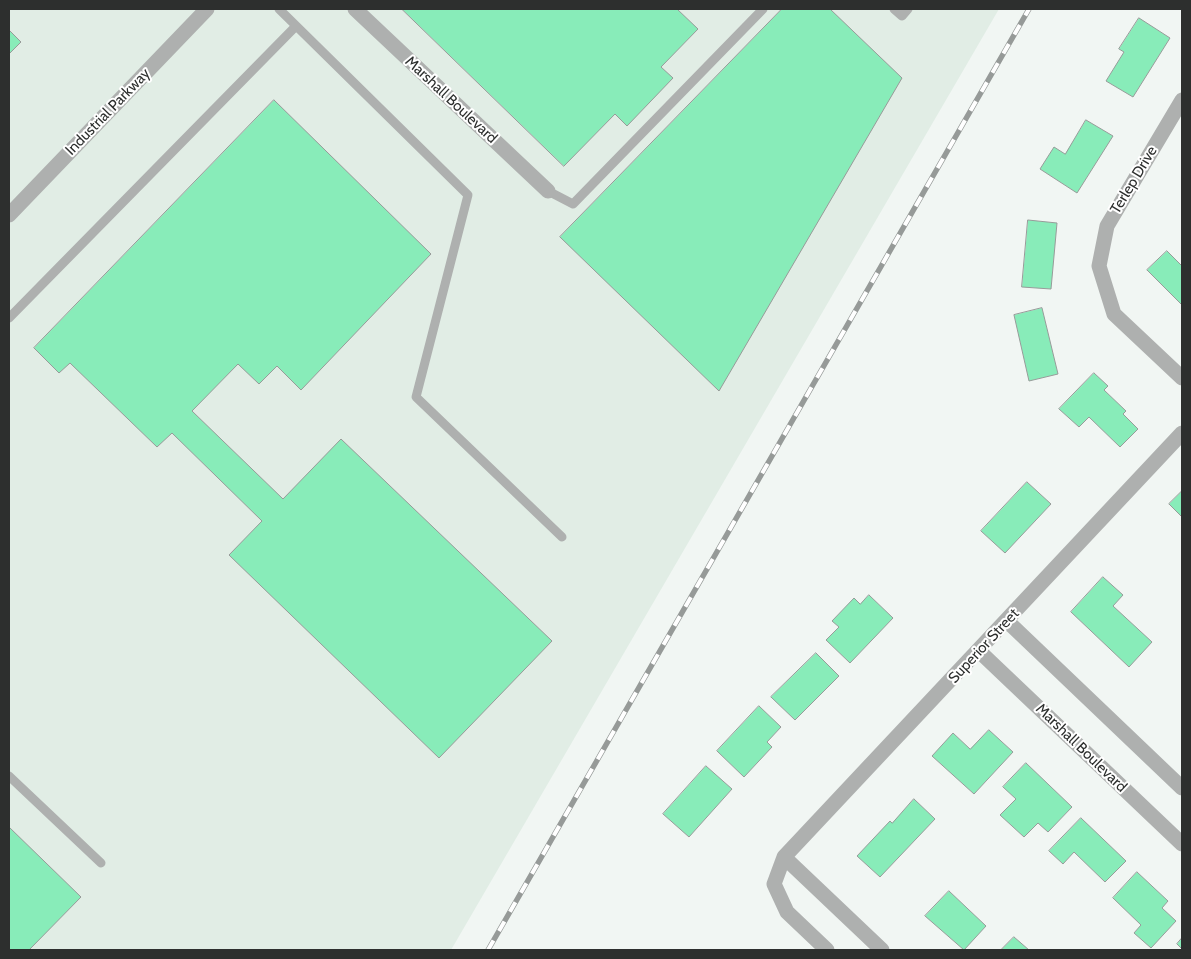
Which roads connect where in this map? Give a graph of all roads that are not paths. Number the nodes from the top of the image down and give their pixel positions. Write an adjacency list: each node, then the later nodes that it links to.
1 (207, 9): 10 (street, Industrial Parkway)
2 (279, 9): 7 (lane)
3 (355, 9): 9 (street, Marshall Boulevard)
4 (762, 9): 9 (lane)
5 (894, 9): 6 (lane)
6 (908, 9)
7 (296, 26): 11 (lane); 14 (lane)
8 (1182, 100): 12 (street, Terlep Drive)
9 (548, 190)
10 (9, 215)
11 (9, 318)
12 (1182, 378)
13 (1182, 433): 15 (street, Superior Street)
14 (562, 537)
15 (1007, 621): 16 (street, Superior Street); 18 (street)
16 (979, 651): 19 (street, Marshall Boulevard); 20 (street, Superior Street)
17 (9, 776): 21 (lane)
18 (1182, 788)
19 (1182, 844)
20 (784, 857): 22 (street); 23 (street)
21 (100, 863)
22 (827, 950)
23 (882, 950)

